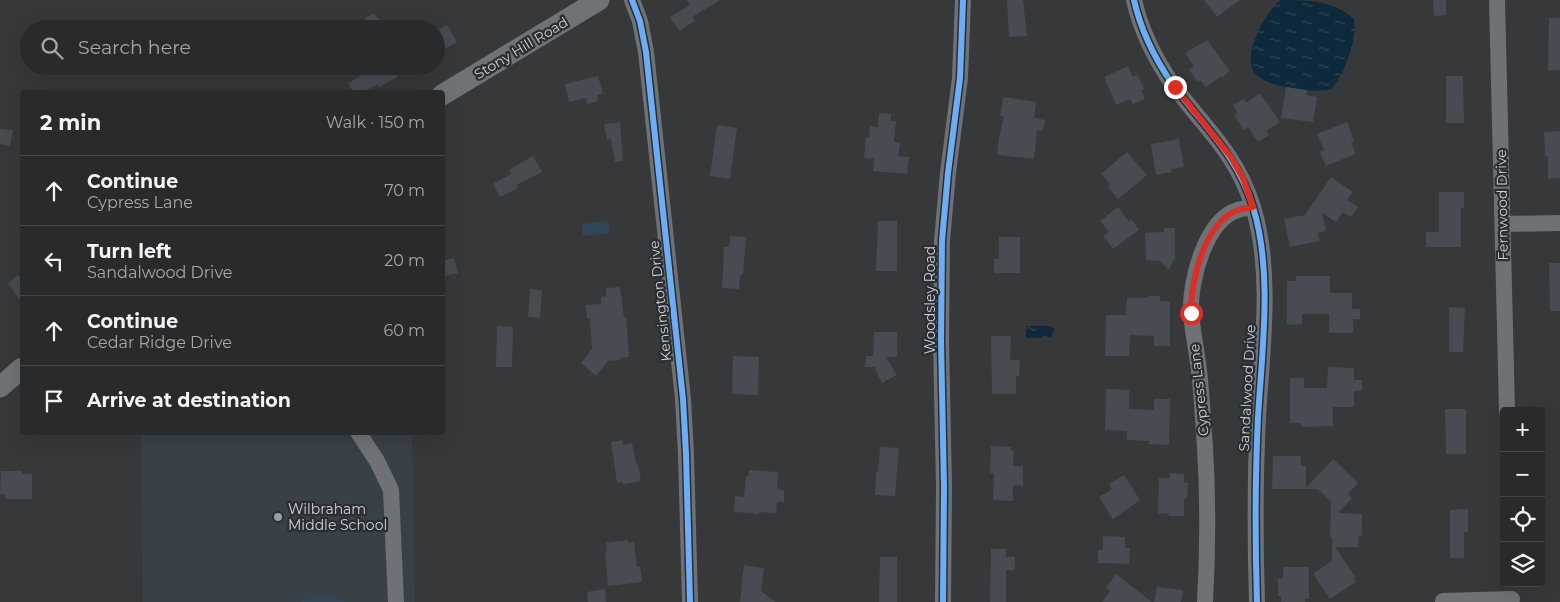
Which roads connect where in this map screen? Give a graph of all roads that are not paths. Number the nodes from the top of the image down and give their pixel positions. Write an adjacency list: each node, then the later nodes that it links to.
1 (598, 0): 6 (main road, Stony Hill Road)
2 (632, 0): 17 (street, Kensington Drive)
3 (962, 0): 18 (street, Woodsley Road)
4 (1134, 0): 7 (street, Sandalwood Drive)
5 (1497, 0): 9 (street, Fernwood Drive)
6 (445, 93)
7 (1253, 207): 19 (street, Cypress Lane); 20 (street, Sandalwood Drive)
8 (1560, 222): 9 (street)
9 (1503, 224): 12 (street, Fernwood Drive)
10 (20, 370): 11 (main road)
11 (0, 386)
12 (1507, 407)
13 (360, 435): 16 (street)
14 (1512, 595): 15 (street)
15 (1443, 601)
16 (396, 602)
17 (690, 602)
18 (943, 602)
19 (1204, 602)
20 (1257, 602)

